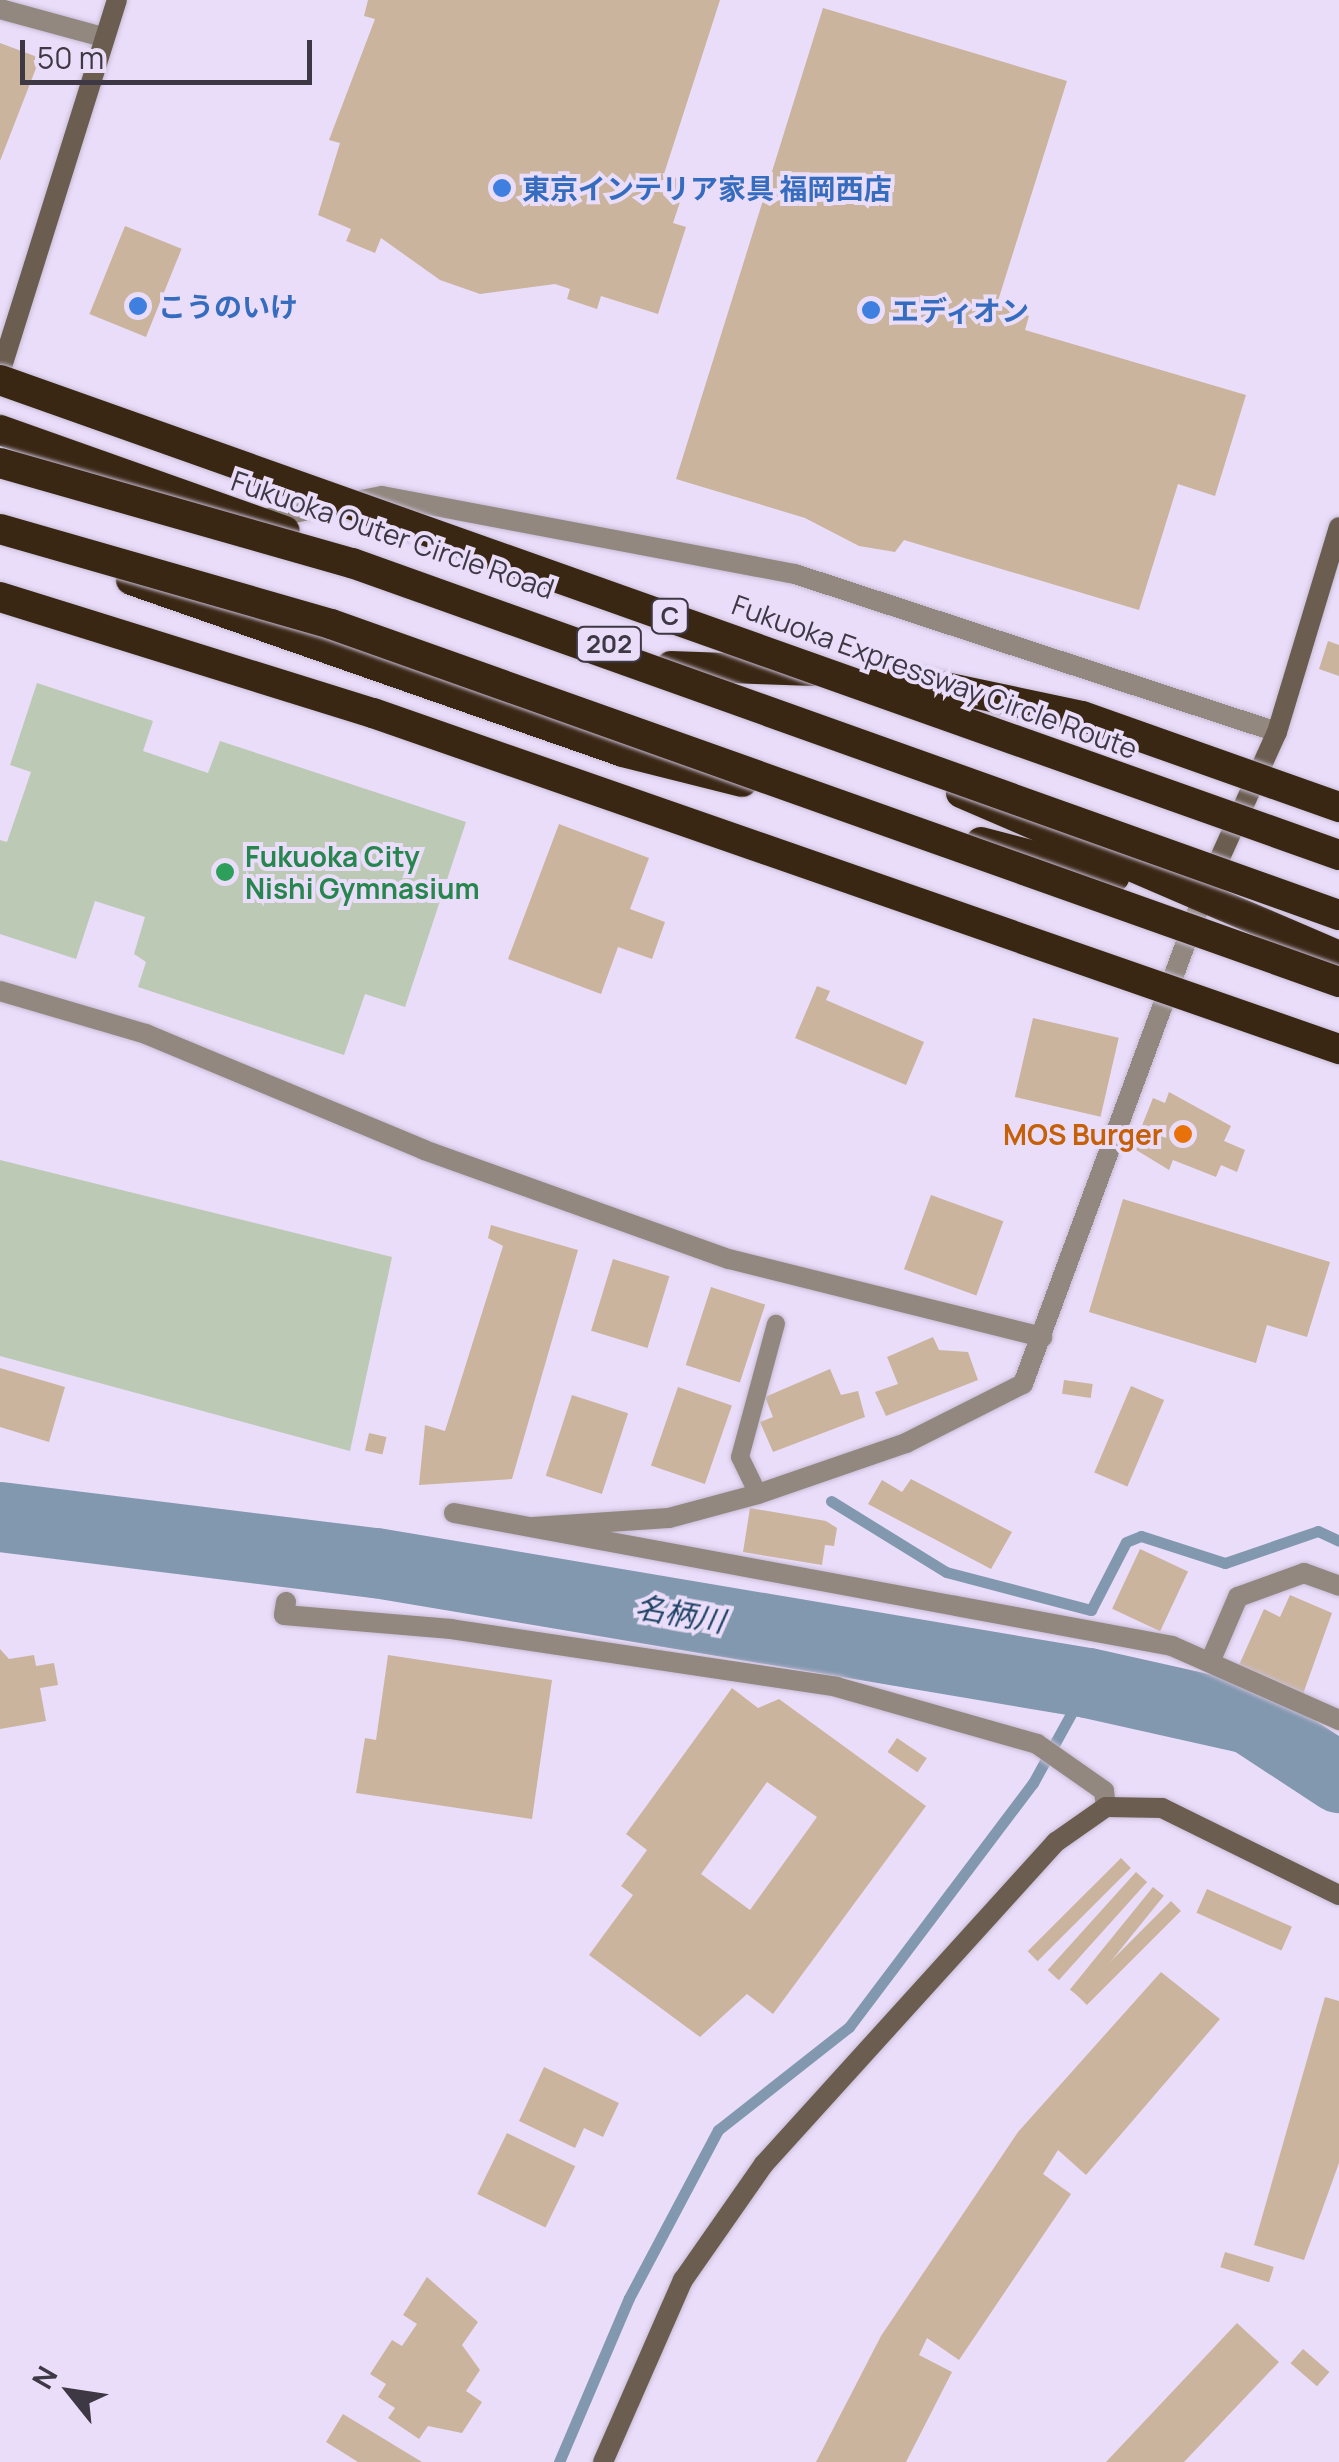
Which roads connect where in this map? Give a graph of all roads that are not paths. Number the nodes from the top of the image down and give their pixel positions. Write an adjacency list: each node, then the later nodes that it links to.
1 (117, 0): 3 (street)
2 (0, 9): 3 (street)
3 (103, 37): 4 (street)
4 (0, 373)
5 (0, 380): 15 (highway, Fukuoka Expressway Circle Route / C, bridge)
6 (0, 430): 8 (highway, Fukuoka Outer Circle Road / 202)
7 (0, 463): 17 (highway, C, bridge)
8 (256, 521): 12 (highway, Fukuoka Outer Circle Road / 202); 13 (street)
9 (1339, 527): 13 (street)
10 (0, 533): 16 (highway, Fukuoka Outer Circle Road / 202); 20 (highway, bridge)
11 (0, 597): 22 (highway, bridge)
12 (671, 666): 14 (highway, 202, bridge); 16 (highway, Fukuoka Outer Circle Road / 202)
13 (1277, 732): 16 (street)
14 (1339, 807)
15 (1339, 854)
16 (1202, 898): 18 (highway, Fukuoka Outer Circle Road / 202); 19 (highway, Fukuoka Outer Circle Road / 202); 24 (street)
17 (1339, 915)
18 (1339, 935)
19 (1339, 956)
20 (1339, 982)
21 (0, 991): 24 (street)
22 (1339, 1049)
23 (776, 1324): 25 (lane)
24 (1042, 1337): 25 (street)
25 (758, 1494): 27 (street)
26 (454, 1513): 27 (street)
27 (533, 1527): 30 (street)
28 (1339, 1586): 30 (street)
29 (286, 1602): 32 (street)
30 (1210, 1662): 31 (street)
31 (1339, 1720)
32 (1106, 1807): 33 (street); 34 (street)
33 (1339, 1895)
34 (603, 2462)

